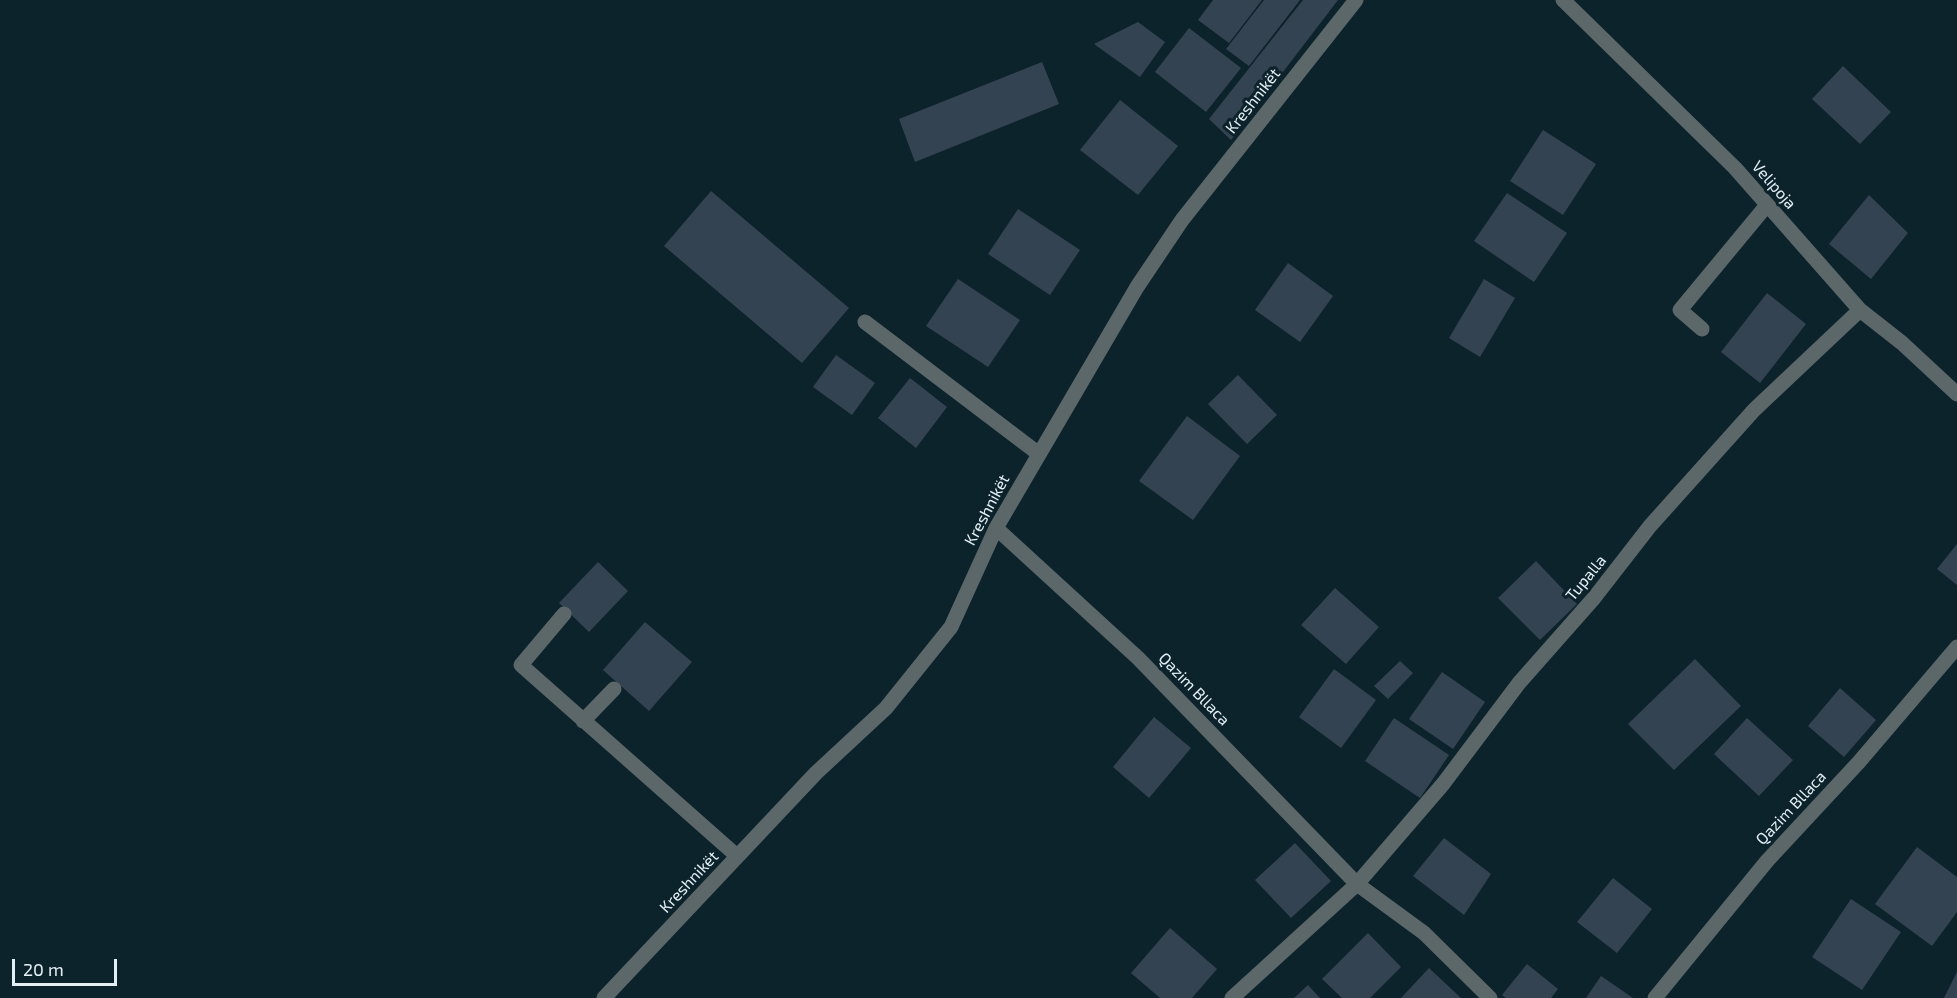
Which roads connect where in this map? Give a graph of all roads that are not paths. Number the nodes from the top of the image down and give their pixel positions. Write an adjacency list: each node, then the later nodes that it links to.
1 (1356, 0): 8 (street, Kreshnikët)
2 (1563, 0): 3 (street, Velipoja)
3 (1767, 205): 4 (street, Velipoja); 6 (street)
4 (1860, 310): 7 (street, Velipoja); 15 (street, Tupalla)
5 (865, 322): 8 (street)
6 (1702, 329)
7 (1957, 394)
8 (1039, 454): 9 (street, Kreshnikët)
9 (996, 528): 14 (street, Kreshnikët); 15 (street, Qazim Bllaca)
10 (564, 614): 13 (street)
11 (1957, 647): 19 (street, Qazim Bllaca)
12 (614, 689): 13 (street)
13 (583, 721): 14 (street)
14 (737, 856): 16 (street, Kreshnikët)
15 (1357, 884): 17 (street); 18 (street, Qazim Bllaca)
16 (607, 997)
17 (1232, 998)
18 (1490, 998)
19 (1655, 998)

